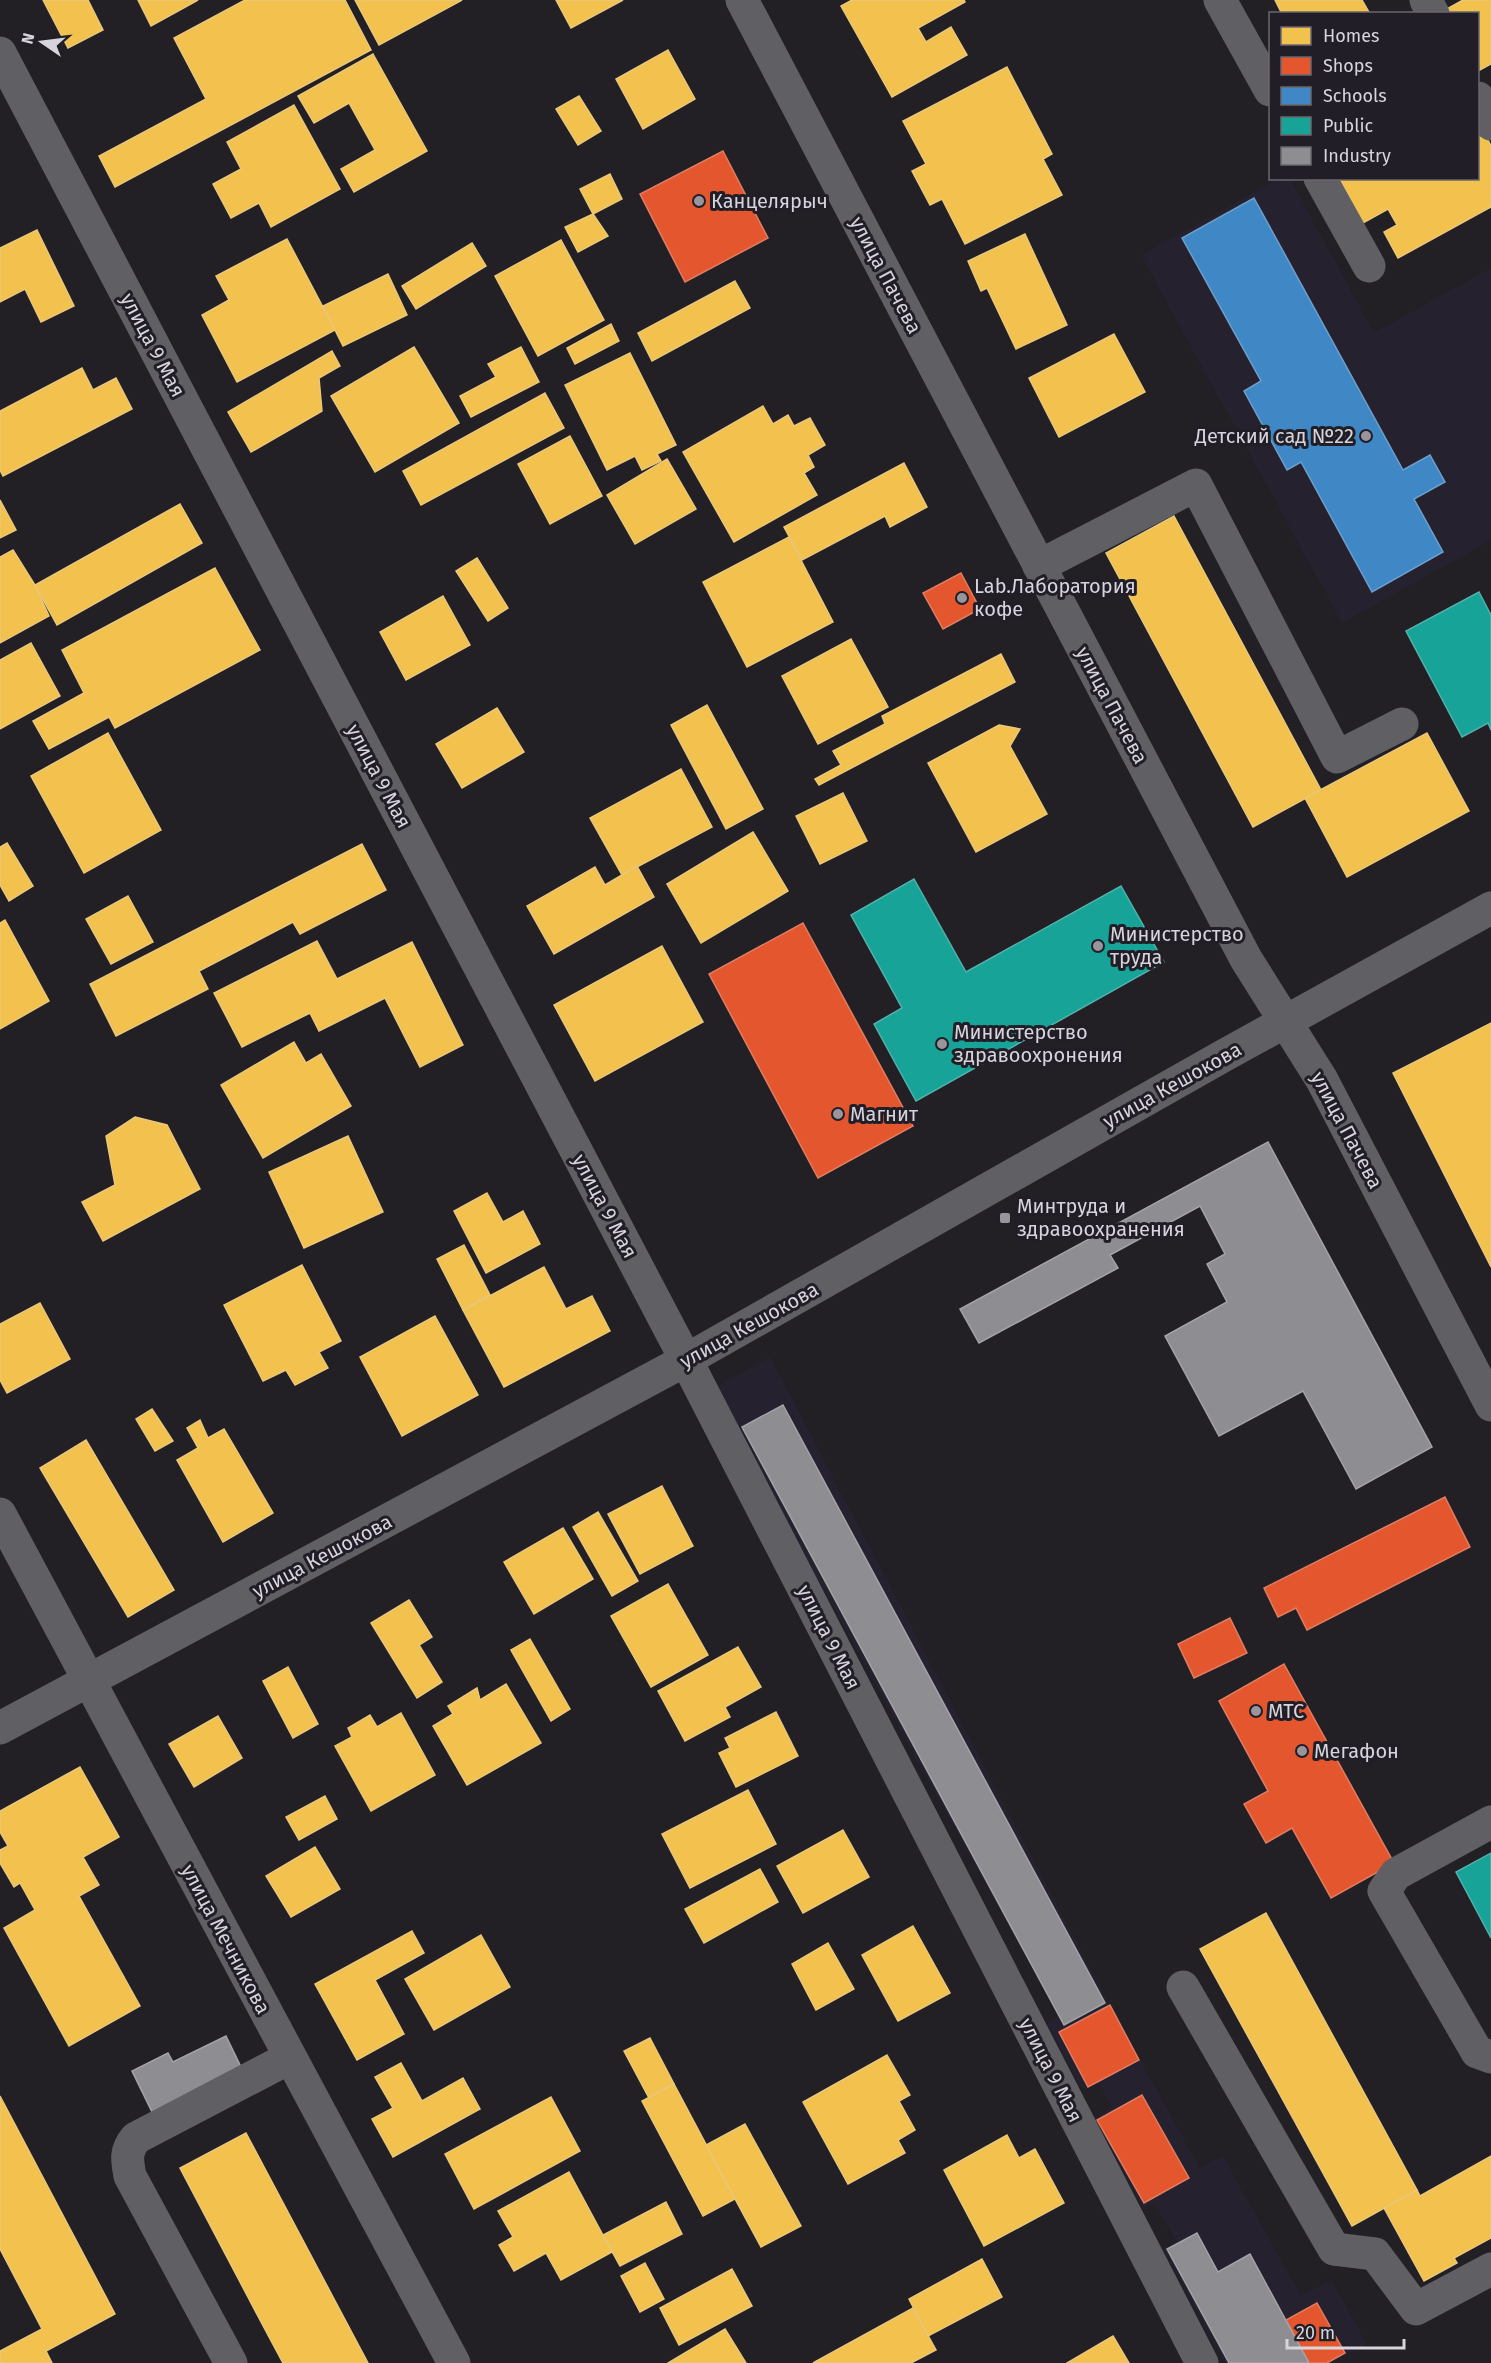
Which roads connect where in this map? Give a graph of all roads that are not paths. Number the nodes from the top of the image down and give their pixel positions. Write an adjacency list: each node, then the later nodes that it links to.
1 (742, 0): 9 (street, улица Пачева)
2 (1220, 0): 4 (street)
3 (0, 53): 13 (street, улица 9 Мая)
4 (1269, 88)
5 (1479, 100): 6 (street)
6 (1491, 124)
7 (1321, 180): 8 (street)
8 (1369, 266)
9 (1039, 566): 10 (street); 12 (street, улица Пачева)
10 (1402, 724)
11 (1491, 909): 12 (street, улица Кешокова)
12 (1286, 1022): 13 (street, улица Кешокова); 14 (street, улица Пачева)
13 (686, 1360): 16 (street, улица Кешокова); 25 (street, улица 9 Мая)
14 (1491, 1405)
15 (0, 1514): 16 (street, улица Мечникова)
16 (90, 1680): 17 (street, улица Кешокова); 21 (street, улица Мечникова)
17 (0, 1728)
18 (1491, 1822): 20 (street)
19 (1184, 1987): 22 (street)
20 (1491, 2057)
21 (289, 2058): 23 (street); 24 (street, улица Мечникова)
22 (1491, 2270)
23 (231, 2363)
24 (454, 2363)
25 (1202, 2363)

